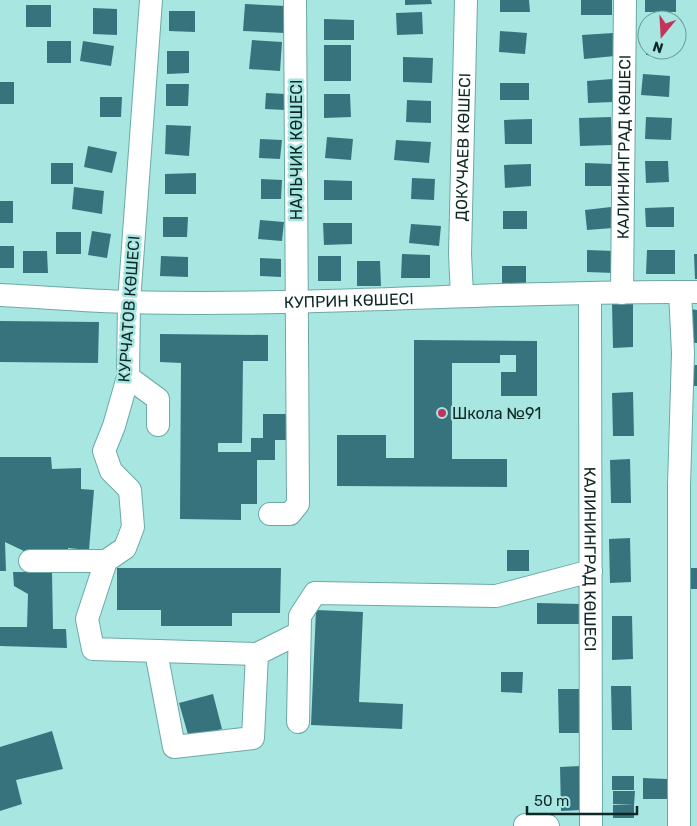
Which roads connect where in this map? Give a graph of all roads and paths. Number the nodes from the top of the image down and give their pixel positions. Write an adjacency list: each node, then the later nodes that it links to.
1 (151, 0): 11 (street, КУРЧАТОВ КӨШЕСІ)
2 (295, 0): 10 (street, НАЛЬЧИК КӨШЕСІ)
3 (466, 0): 9 (street, ДОКУЧАЕВ КӨШЕСІ)
4 (625, 0): 7 (street, КАЛИНИНГРАД КӨШЕСІ)
5 (688, 292): 7 (street, КУПРИН КӨШЕСІ); 25 (street)
6 (590, 293): 7 (street, КУПРИН КӨШЕСІ); 9 (street, КУПРИН КӨШЕСІ); 17 (street, КАЛИНИНГРАД КӨШЕСІ)
7 (622, 293)
8 (0, 295): 11 (street, КУПРИН КӨШЕСІ)
9 (462, 295): 10 (street, КУПРИН КӨШЕСІ)
10 (297, 301): 11 (street, КУПРИН КӨШЕСІ); 14 (street, НАЛЬЧИК КӨШЕСІ)
11 (129, 302): 12 (street, КУРЧАТОВ КӨШЕСІ)
12 (128, 377): 13 (street); 16 (street, КУРЧАТОВ КӨШЕСІ)
13 (158, 425)
14 (270, 514)
15 (30, 561): 16 (street)
16 (106, 561): 19 (street)
17 (591, 571): 18 (street); 24 (street, КАЛИНИНГРАД КӨШЕСІ)
18 (300, 633): 20 (street); 21 (street)
19 (156, 652): 20 (street); 20 (street)
20 (256, 654)
21 (298, 722)
22 (525, 825): 23 (street)
23 (548, 826)
24 (591, 826)
25 (679, 826)

